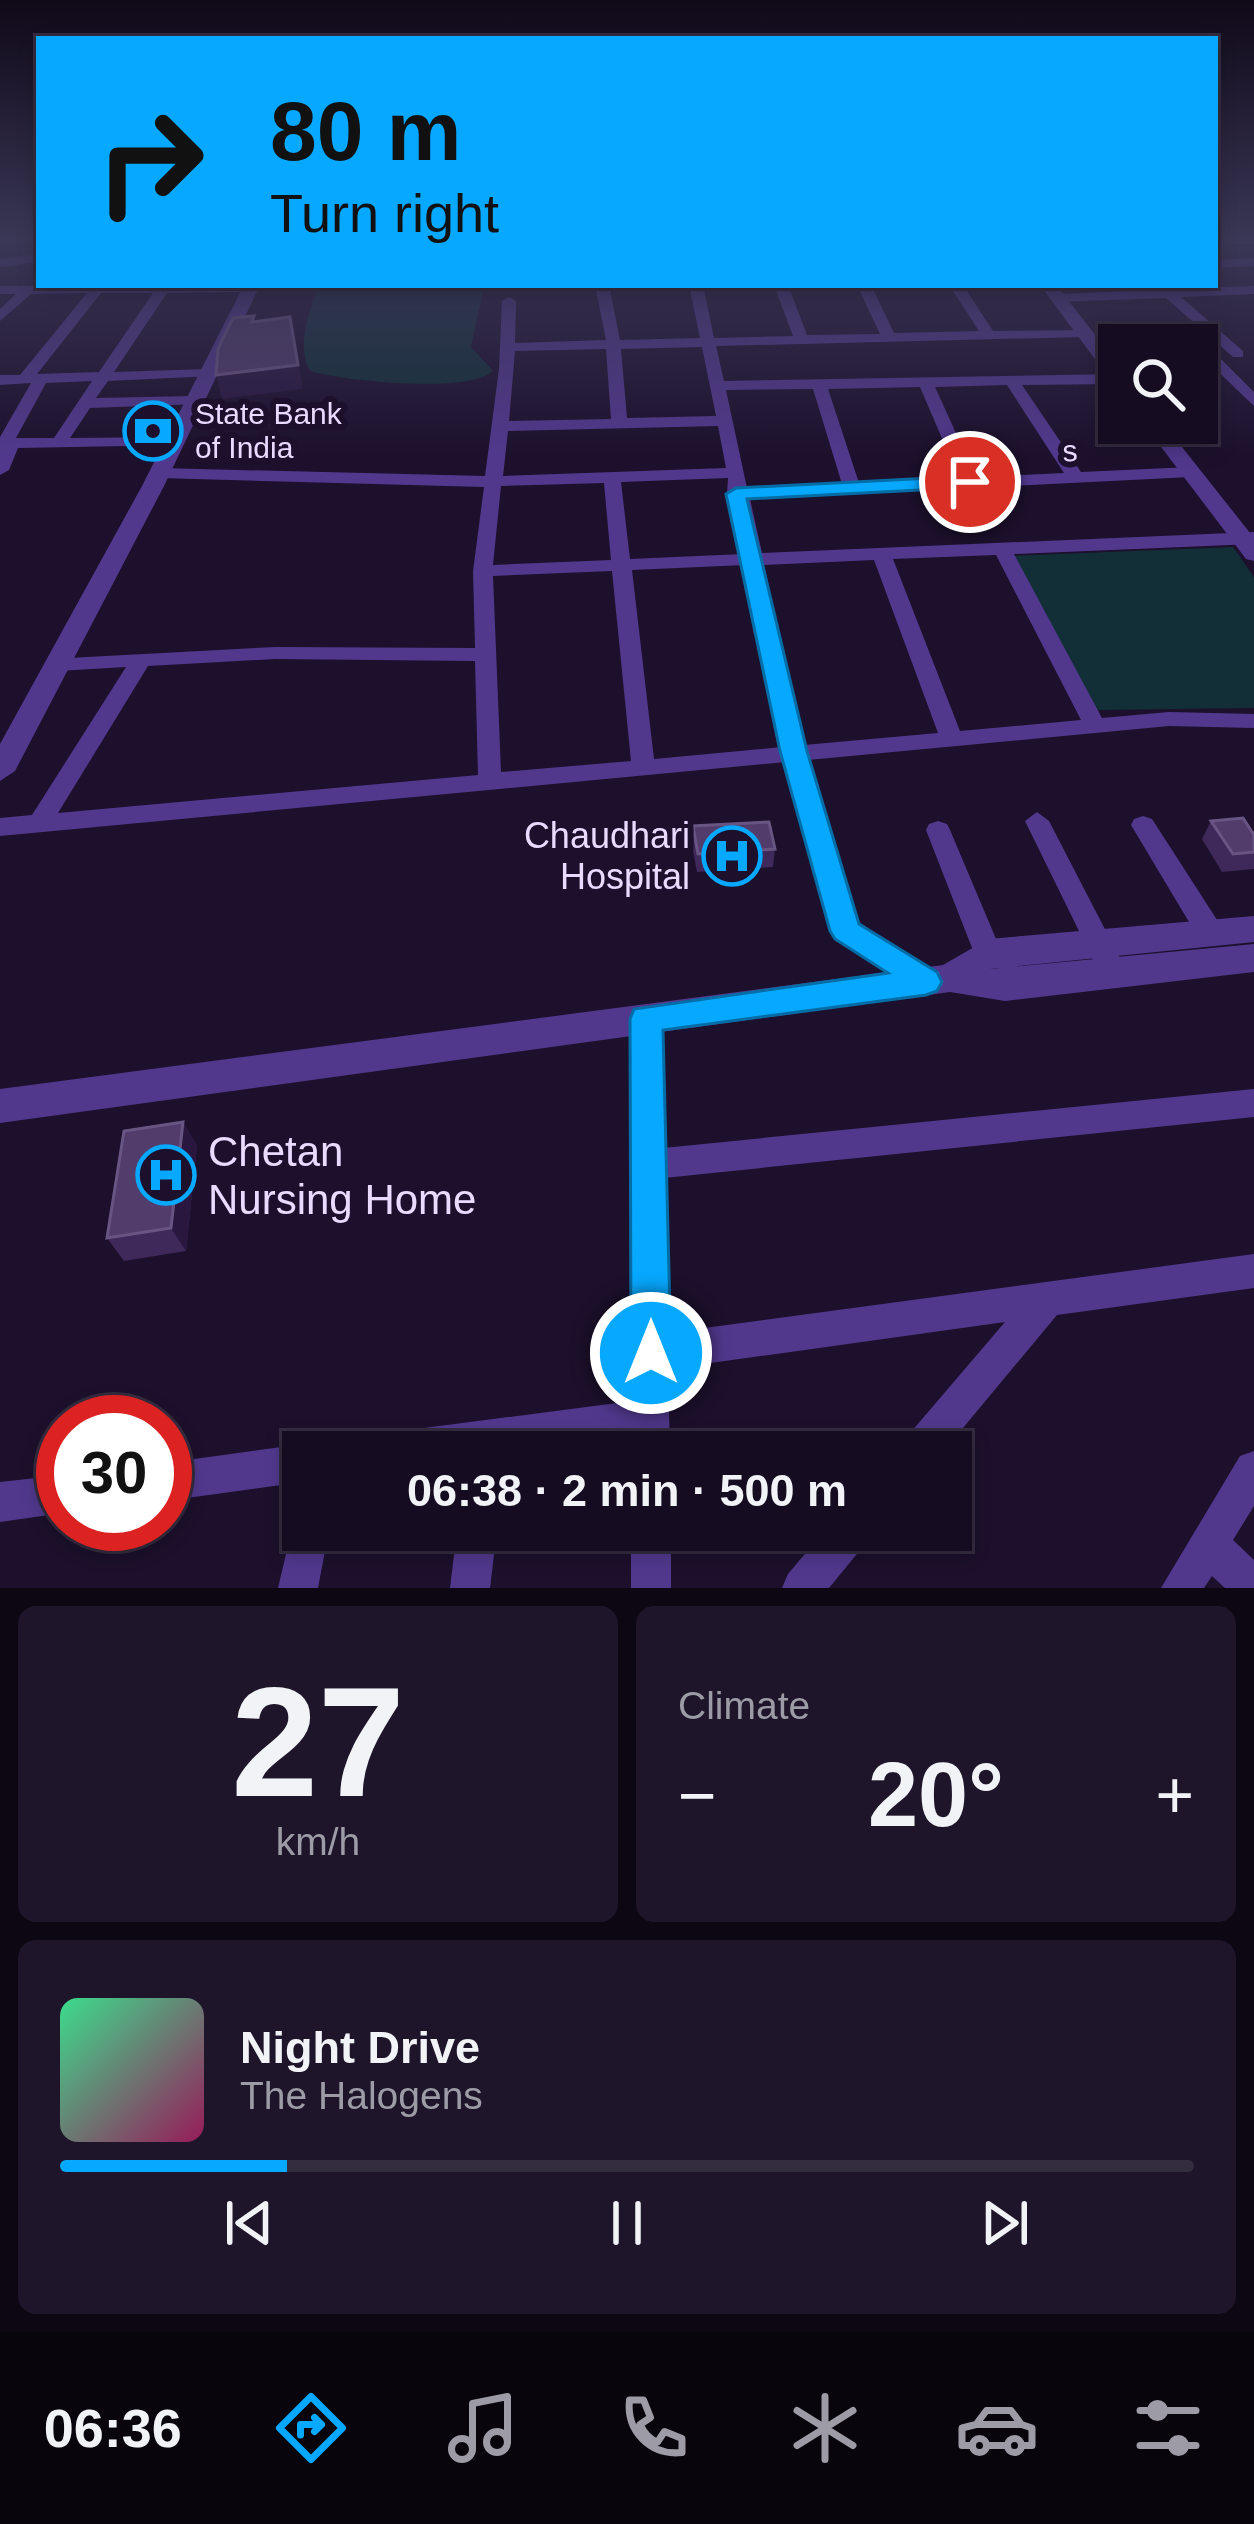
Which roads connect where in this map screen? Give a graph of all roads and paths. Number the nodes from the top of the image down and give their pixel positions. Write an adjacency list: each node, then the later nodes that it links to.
1 (82, 311): 24 (street)
2 (147, 311): 23 (street)
3 (238, 311): 22 (street)
4 (509, 311): 19 (street)
5 (607, 311): 17 (street)
6 (701, 311): 16 (street)
7 (791, 311): 15 (street)
8 (876, 311): 14 (street)
9 (973, 311): 13 (street)
10 (1068, 311): 12 (street)
11 (1193, 311): 20 (street)
12 (1084, 332): 13 (street); 18 (street)
13 (988, 334): 14 (street)
14 (888, 336): 15 (street)
15 (801, 338): 16 (street)
16 (706, 340): 17 (street); 30 (street)
17 (613, 342): 19 (street); 35 (street)
18 (1098, 345)
19 (510, 347): 36 (street)
20 (1246, 354)
21 (1218, 368): 31 (street)
22 (207, 373): 23 (street); 32 (street)
23 (103, 376): 24 (street); 33 (street)
24 (33, 379): 26 (street); 39 (street)
25 (1098, 379): 27 (street)
26 (0, 380)
27 (1012, 381): 28 (street); 45 (street)
28 (925, 382): 29 (street); 47 (street)
29 (819, 384): 30 (street); 49 (street)
30 (715, 386): 34 (street)
31 (1253, 399)
32 (194, 400): 33 (street); 38 (street)
33 (86, 403): 37 (street)
34 (722, 421): 35 (street); 48 (street)
35 (619, 424): 36 (street)
36 (501, 426): 46 (street)
37 (59, 442): 38 (street); 39 (street)
38 (174, 442): 42 (street)
39 (8, 443): 41 (street)
40 (1169, 444): 43 (street)
41 (0, 470)
42 (159, 472): 46 (street, s); 58 (street)
43 (1191, 472): 45 (street, s); 50 (street)
44 (613, 478): 46 (street, s); 48 (street, s); 54 (street)
45 (1076, 478): 47 (street, s)
46 (490, 482): 55 (street)
47 (970, 482): 49 (street, s)
48 (734, 483): 49 (street, s); 53 (street)
49 (852, 488)
50 (1250, 544): 51 (street)
51 (1003, 550): 52 (street); 60 (street)
52 (882, 555): 53 (street); 61 (street)
53 (754, 560): 54 (street); 62 (street)
54 (623, 564): 55 (street); 63 (street)
55 (483, 571): 56 (street)
56 (486, 655): 57 (street); 65 (street)
57 (142, 658): 58 (street); 67 (street)
58 (58, 664): 64 (street)
59 (1254, 722): 60 (street)
60 (1095, 726): 61 (street)
61 (951, 738): 62 (street)
62 (794, 751): 63 (street); 76 (street)
63 (643, 765): 65 (street)
64 (0, 771)
65 (490, 781): 67 (street)
66 (1037, 821): 75 (street)
67 (39, 824): 69 (street)
68 (1143, 825): 72 (street)
69 (0, 827)
70 (938, 830): 73 (street)
71 (1254, 929): 72 (street)
72 (1210, 934): 75 (street)
73 (988, 953): 75 (street); 76 (street)
74 (1254, 958): 75 (street)
75 (1106, 959): 76 (street)
76 (938, 980): 77 (street)
77 (646, 1019): 79 (street); 80 (street)
78 (1254, 1103): 80 (street)
79 (0, 1106)
80 (648, 1165): 83 (street)
81 (1254, 1271): 82 (street)
82 (1047, 1300): 83 (street); 85 (street)
83 (651, 1353): 84 (street)
84 (651, 1431)
85 (936, 1431)
86 (282, 1466): 88 (street)
87 (1254, 1470): 91 (street)
88 (192, 1478)
89 (36, 1498): 90 (street)
90 (0, 1502)
91 (1208, 1544): 100 (street); 101 (street)
92 (305, 1551): 96 (street)
93 (474, 1551): 97 (street)
94 (652, 1551): 98 (street)
95 (833, 1551): 99 (street)
96 (298, 1588)
97 (470, 1588)
98 (652, 1588)
99 (802, 1588)
100 (1181, 1588)
101 (1254, 1588)

